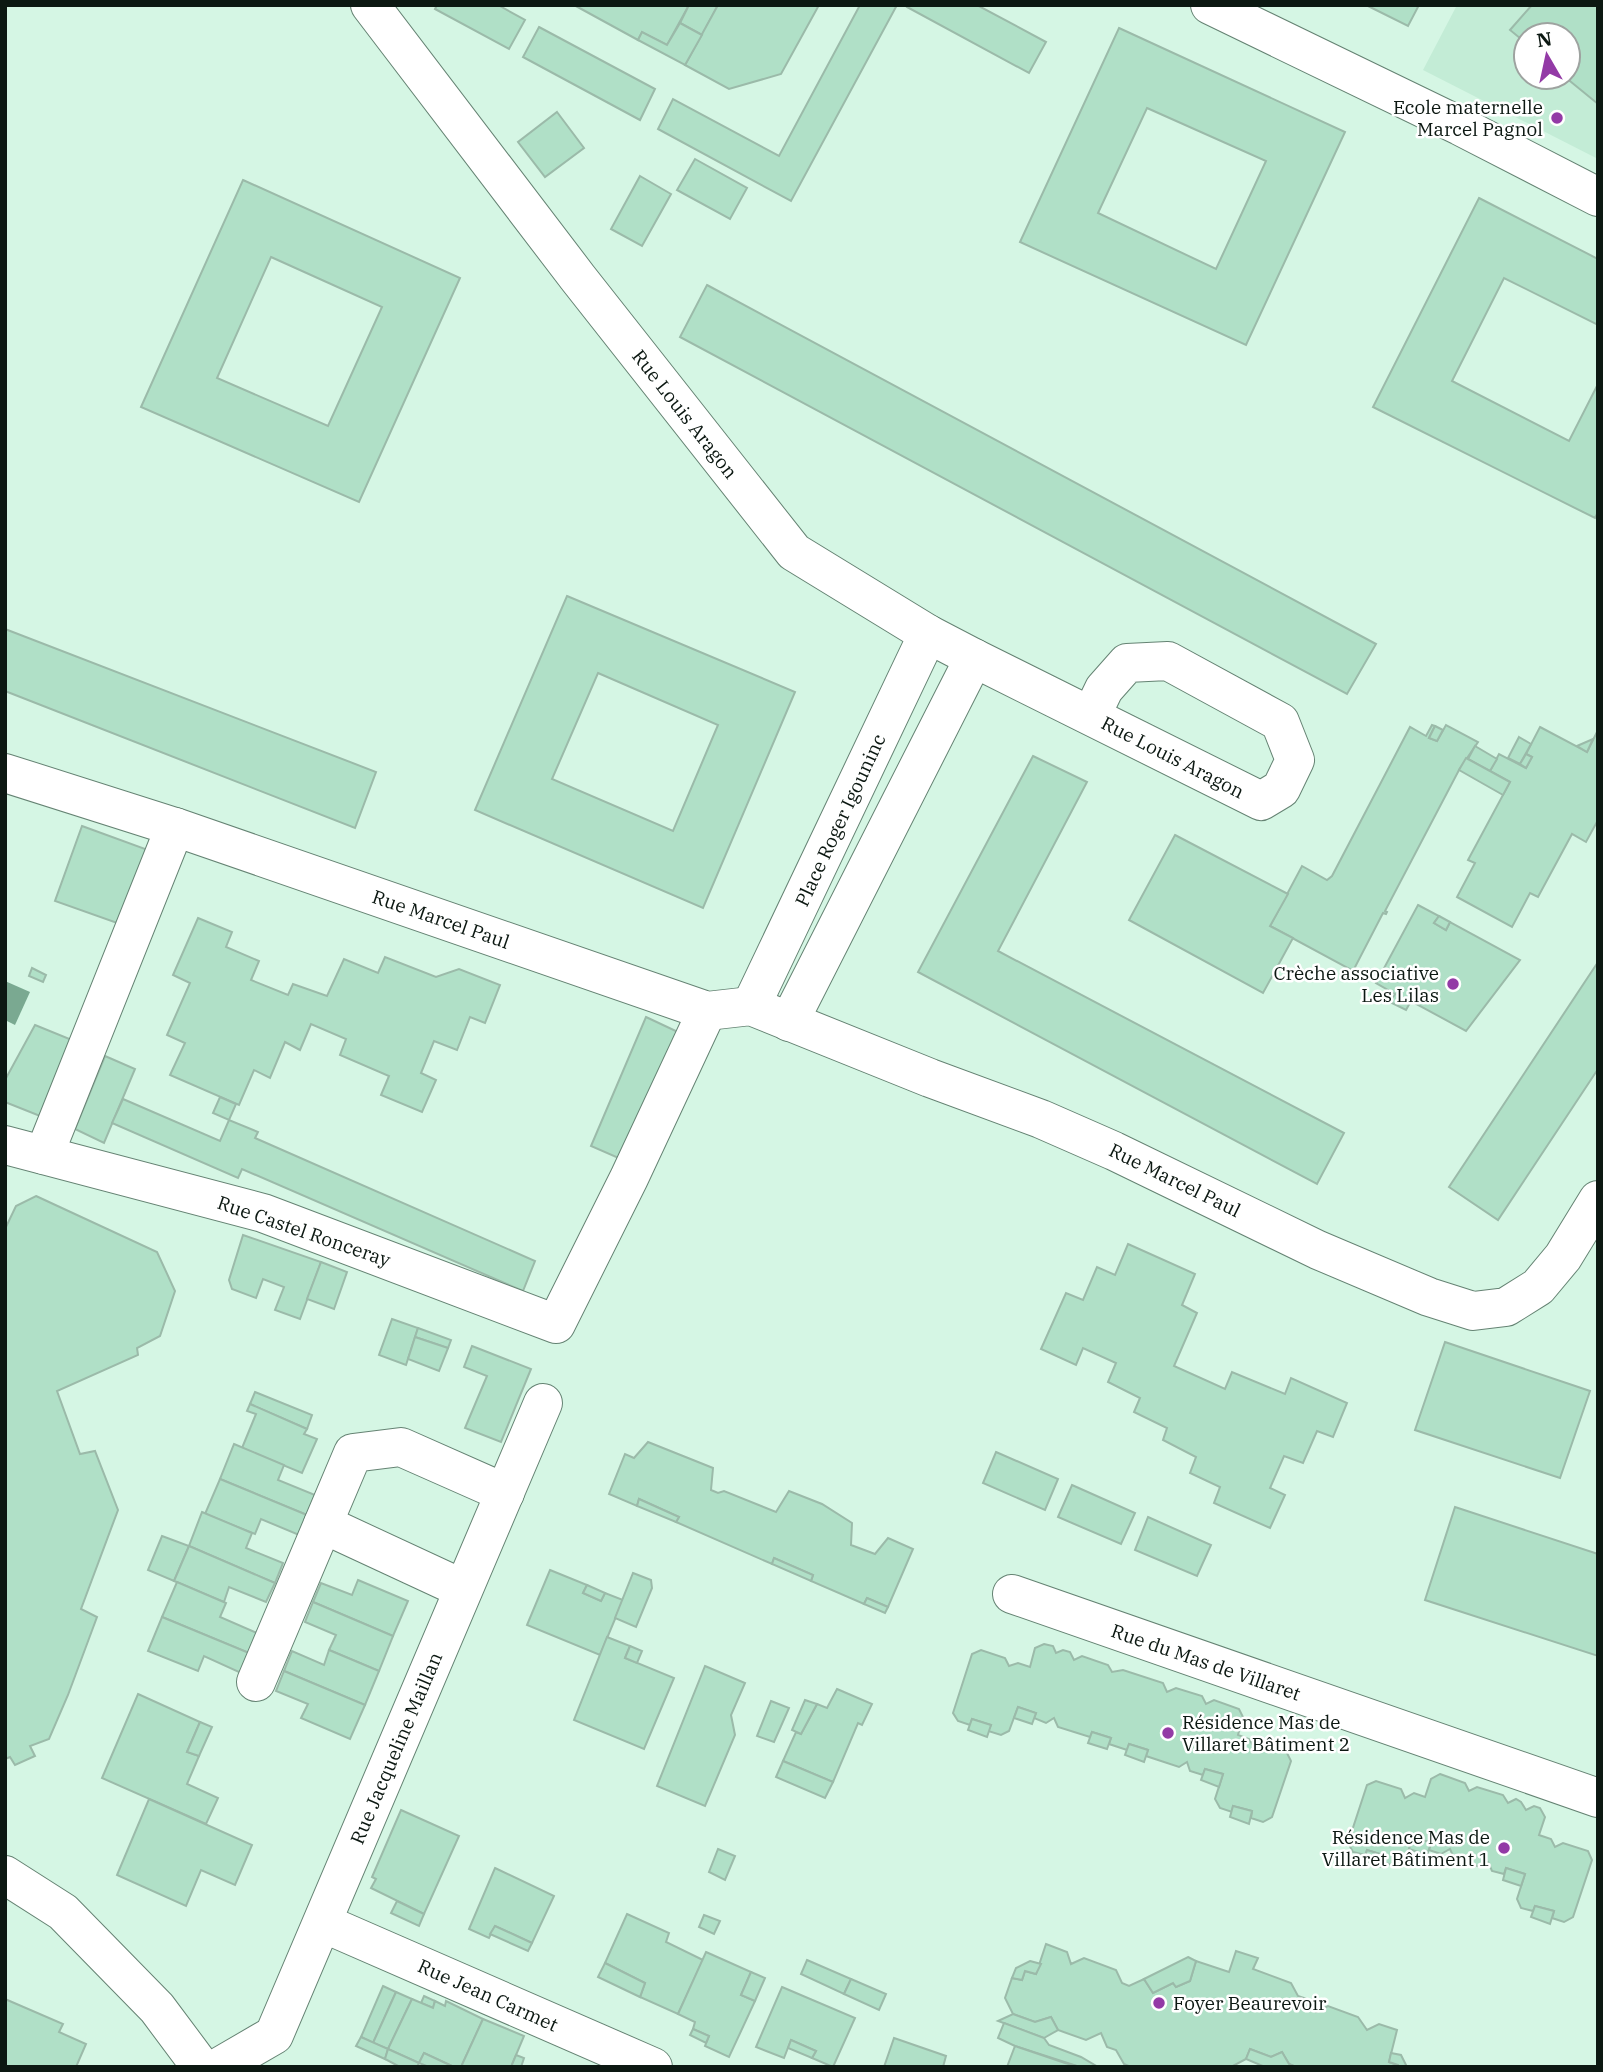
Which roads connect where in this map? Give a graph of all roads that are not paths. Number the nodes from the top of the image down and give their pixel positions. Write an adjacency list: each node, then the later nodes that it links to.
1 (370, 5): 4 (street, Rue Louis Aragon)
2 (1210, 5): 3 (street)
3 (1598, 197)
4 (928, 634): 5 (street, Rue Louis Aragon); 9 (street, Place Roger Igouninc)
5 (974, 658): 6 (street, Rue Louis Aragon); 11 (street)
6 (1091, 716): 6 (street, Rue Louis Aragon)
7 (5, 773): 8 (street, Rue Marcel Paul)
8 (175, 827): 10 (street, Rue Marcel Paul); 13 (street)
9 (751, 1006): 10 (street, Rue Marcel Paul); 11 (street, Rue Marcel Paul)
10 (707, 1011): 13 (street, Rue Castel Ronceray)
11 (789, 1022): 14 (street, Rue Marcel Paul)
12 (5, 1145): 13 (street, Rue Castel Ronceray)
13 (44, 1155)
14 (1598, 1199)
15 (543, 1403): 16 (street, Rue Jacqueline Maillan)
16 (505, 1493): 17 (street); 18 (street, Rue Jacqueline Maillan)
17 (323, 1524): 18 (street); 20 (street)
18 (463, 1589): 23 (street, Rue Jacqueline Maillan)
19 (1012, 1594): 21 (street, Rue du Mas de Villaret)
20 (256, 1682)
21 (1598, 1798)
22 (5, 1875): 24 (street)
23 (323, 1923): 25 (street, Rue Jacqueline Maillan); 26 (street, Rue Jean Carmet)
24 (201, 2067)
25 (219, 2067)
26 (653, 2067)

